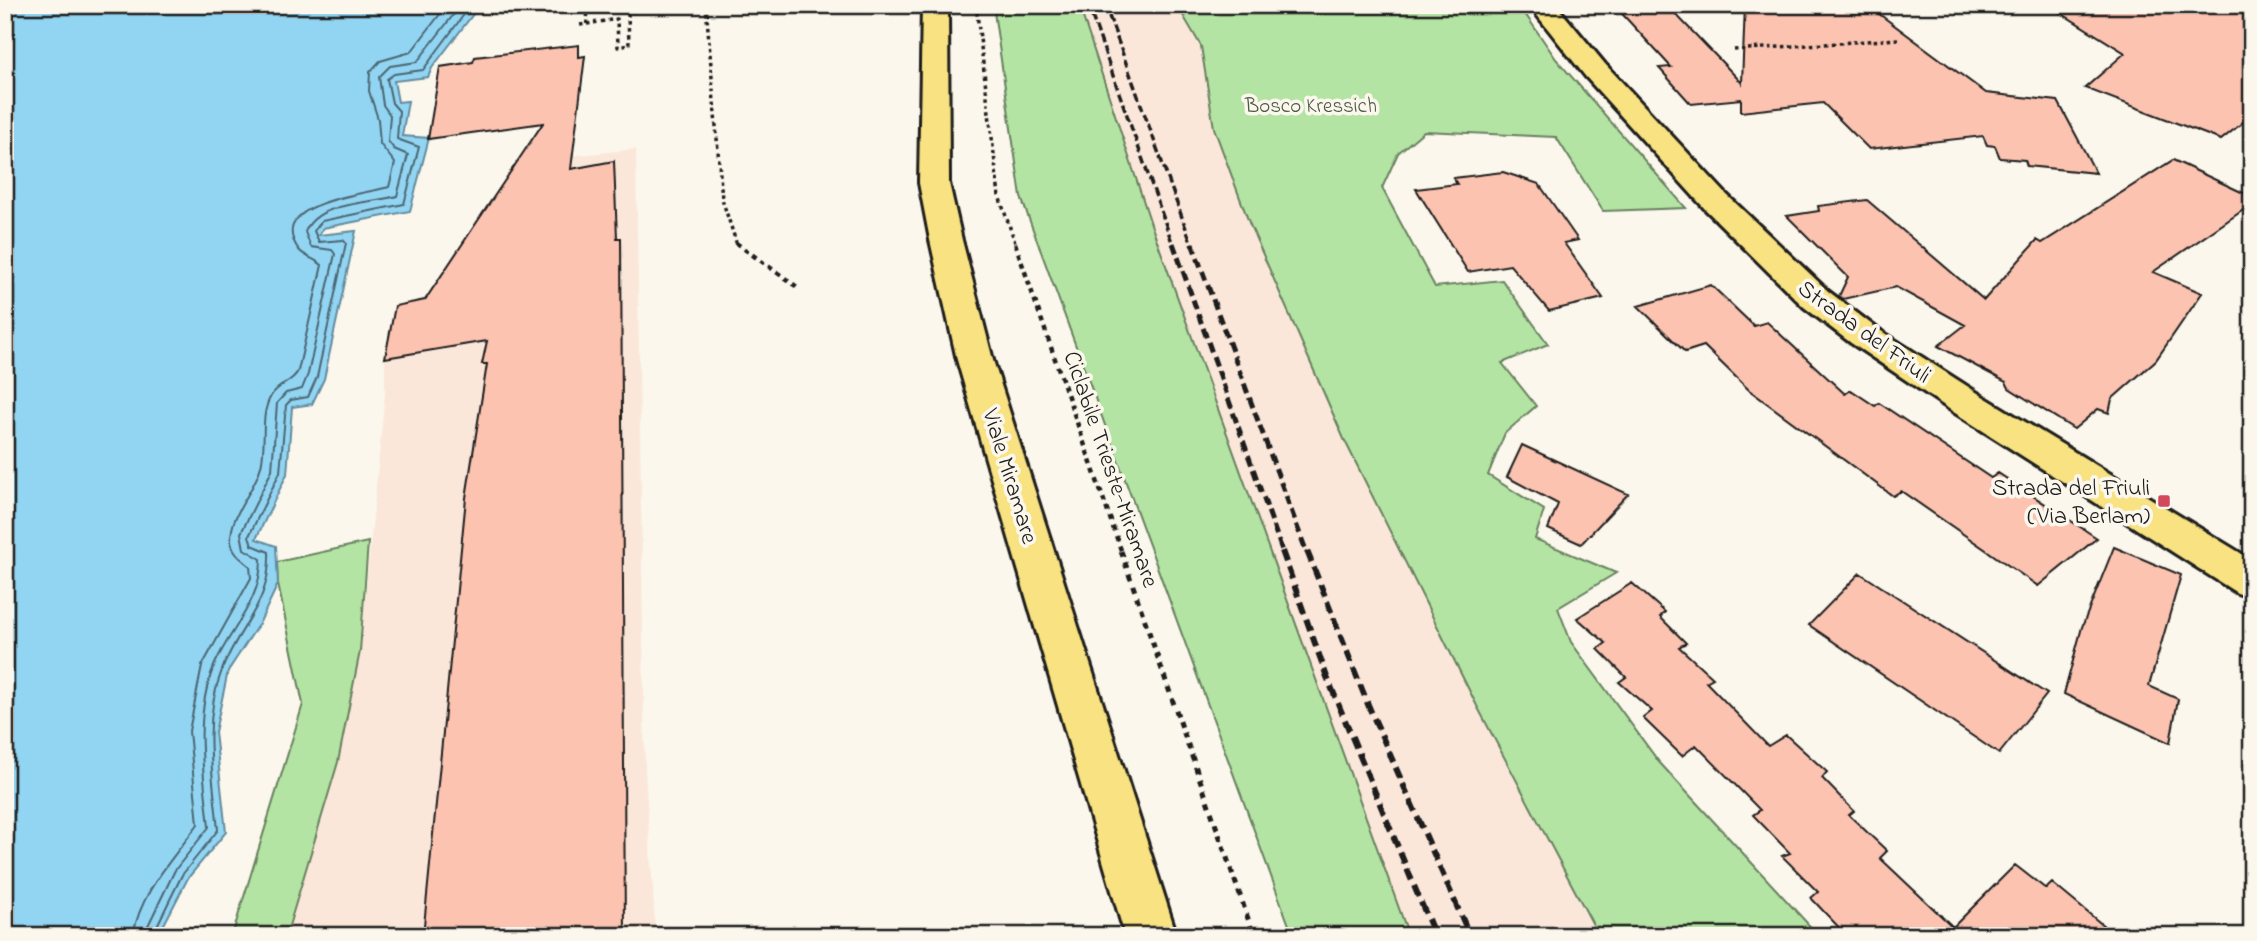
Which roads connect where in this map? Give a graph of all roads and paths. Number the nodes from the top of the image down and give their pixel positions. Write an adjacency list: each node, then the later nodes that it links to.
1 (588, 5): 7 (path)
2 (648, 5): 7 (path)
3 (706, 5): 11 (path)
4 (935, 5): 13 (main road, Viale Miramare)
5 (976, 5): 14 (path, Ciclabile Trieste-Miramare)
6 (1542, 5): 12 (main road, Strada del Friuli)
7 (587, 24): 8 (path)
8 (580, 25)
9 (1899, 38): 10 (path)
10 (1734, 50)
11 (800, 289)
12 (2252, 581)
13 (1150, 936)
14 (1254, 936)

